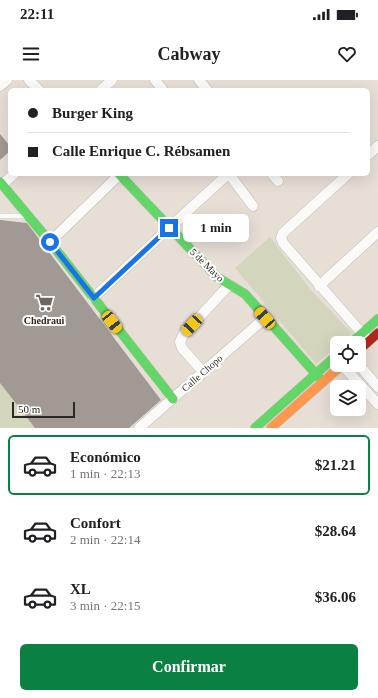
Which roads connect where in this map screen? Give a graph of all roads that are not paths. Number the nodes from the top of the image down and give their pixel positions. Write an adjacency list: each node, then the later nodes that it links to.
1 (7, 80): 6 (street)
2 (29, 80): 7 (street)
3 (112, 80): 8 (street)
4 (155, 80): 9 (street)
5 (199, 80): 10 (street)
6 (0, 86)
7 (36, 88)
8 (104, 88)
9 (161, 88)
10 (205, 88)
11 (378, 146): 12 (street)
12 (370, 153)
13 (12, 176): 19 (street)
14 (118, 176): 25 (street)
15 (122, 176): 23 (street, 5 de Mayo)
16 (226, 176): 23 (street)
17 (230, 176): 20 (street)
18 (346, 176): 27 (street)
19 (1, 185): 22 (street)
20 (253, 206)
21 (0, 216): 22 (lane)
22 (28, 216): 25 (street)
23 (169, 228): 26 (street, 5 de Mayo); 28 (street)
24 (378, 232): 27 (street)
25 (50, 242): 28 (street)
26 (229, 285): 29 (street, 5 de Mayo); 37 (street)
27 (319, 286): 32 (street)
28 (94, 298): 44 (street)
29 (265, 318): 37 (street, Calle Chopo); 41 (street, 5 de Mayo)
30 (378, 319): 32 (street)
31 (378, 333): 34 (street)
32 (362, 334): 33 (street); 34 (street)
33 (360, 336)
34 (369, 341): 35 (street)
35 (366, 344)
36 (330, 362): 41 (street)
37 (203, 372): 44 (street, Calle Chopo)
38 (334, 372): 42 (street)
39 (348, 372): 45 (street)
40 (365, 372): 43 (street)
41 (316, 374): 42 (street, 5 de Mayo); 47 (street)
42 (323, 382): 48 (street)
43 (378, 387)
44 (173, 399): 46 (street, Calle Chopo)
45 (378, 404)
46 (139, 428)
47 (255, 428)
48 (271, 428)

